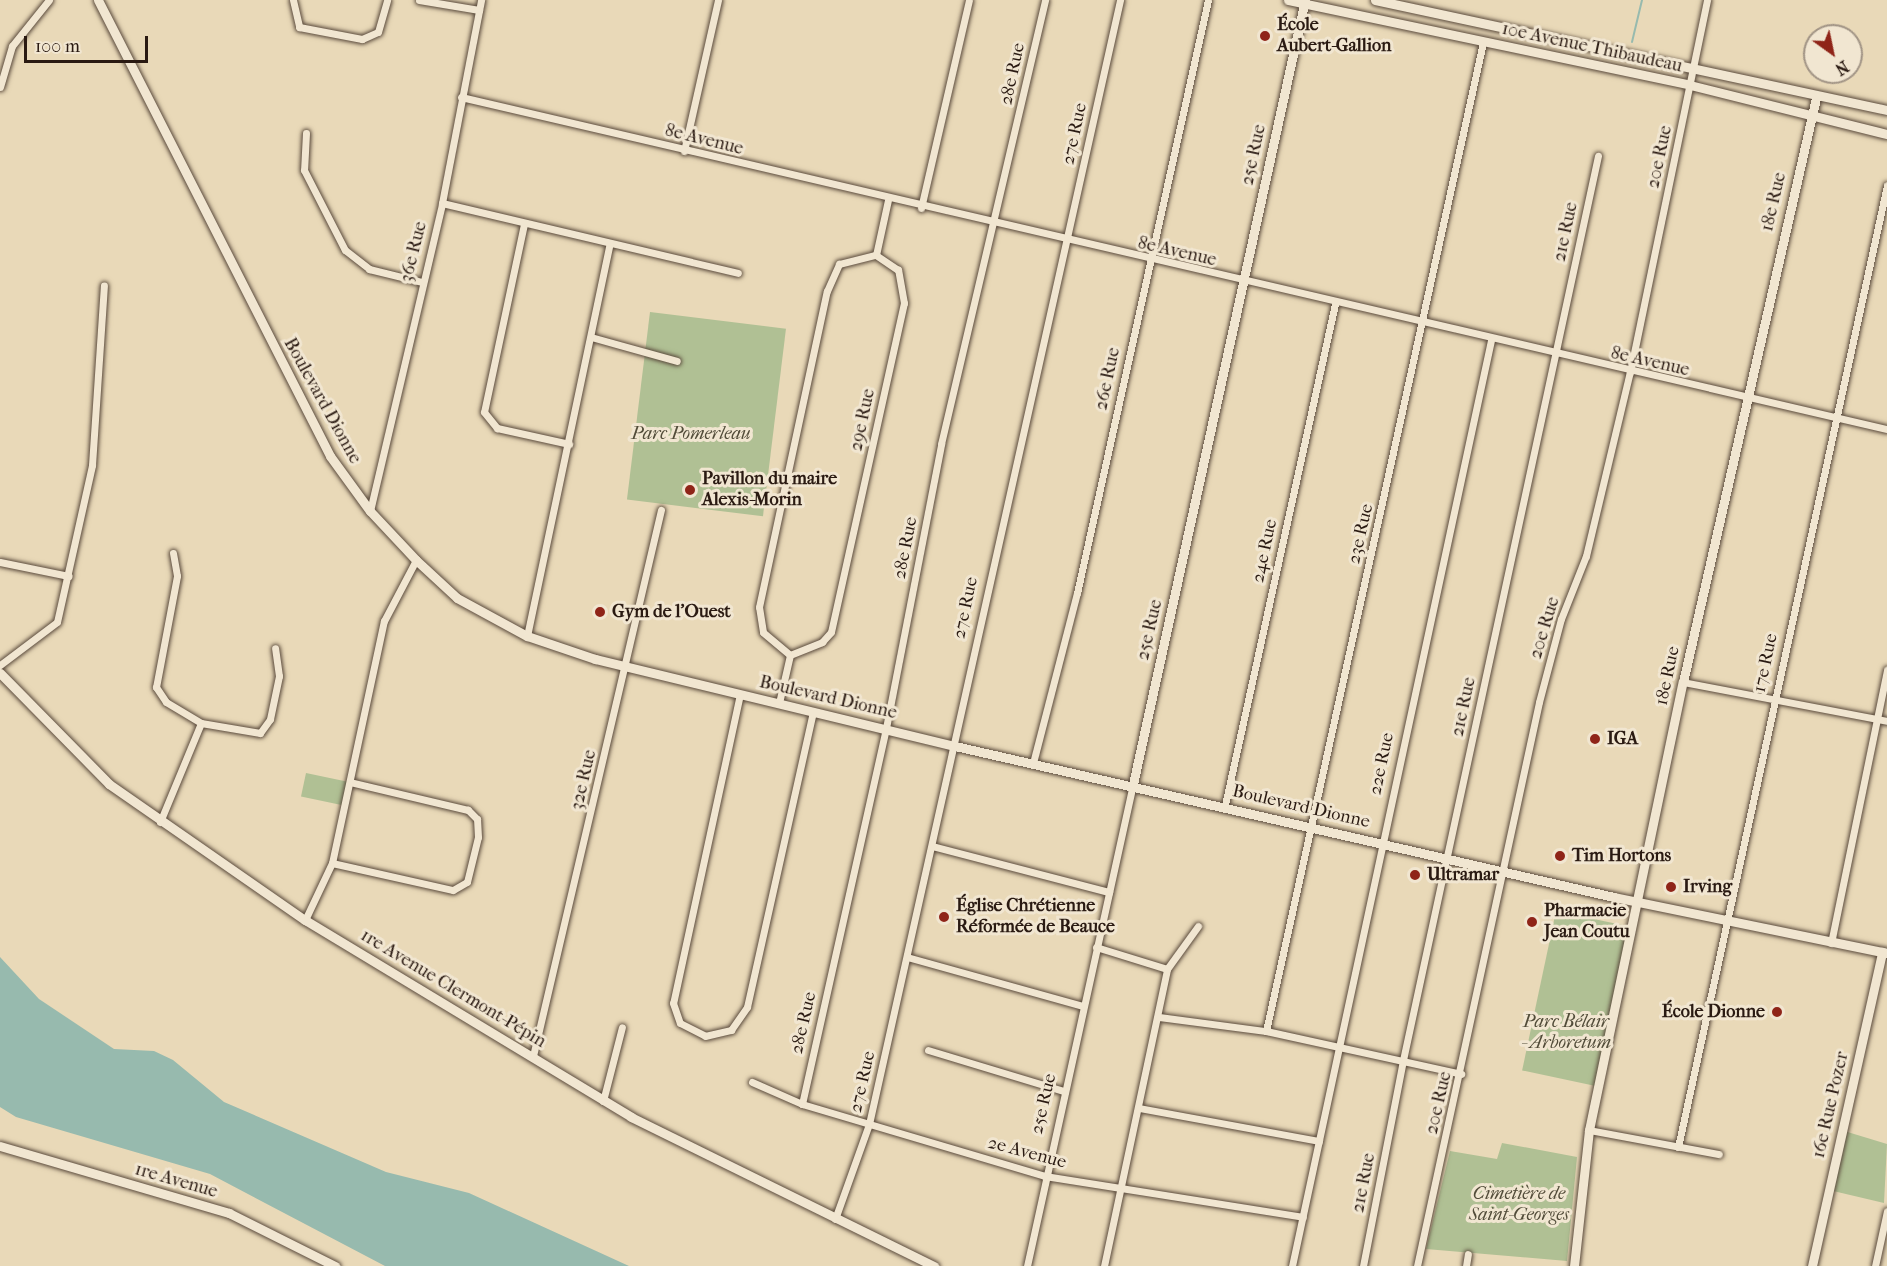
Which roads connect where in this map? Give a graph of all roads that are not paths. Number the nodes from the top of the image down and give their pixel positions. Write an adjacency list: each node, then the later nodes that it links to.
1 (49, 0): 21 (street)
2 (98, 0): 56 (street, Boulevard Dionne)
3 (293, 0): 4 (street)
4 (387, 0)
5 (419, 0): 17 (street)
6 (481, 0): 17 (street, 36e Rue)
7 (718, 0): 28 (street)
8 (969, 0): 33 (street)
9 (1045, 0): 35 (street, 28e Rue)
10 (1120, 0): 36 (street, 27e Rue)
11 (1208, 0): 39 (street, 26e Rue)
12 (1288, 0): 15 (street, 10e Avenue Thibaudeau)
13 (1375, 0): 16 (street, 10e Avenue Thibaudeau)
14 (1707, 0): 19 (street, 20e Rue)
15 (1304, 2): 18 (street, 10e Avenue Thibaudeau); 42 (street, 25e Rue)
16 (1403, 3): 19 (street, 10e Avenue Thibaudeau)
17 (479, 10): 22 (street, 36e Rue)
18 (1483, 42): 20 (street, 10e Avenue Thibaudeau); 45 (street, 23e Rue)
19 (1692, 67): 20 (street, 20e Rue); 23 (street, 10e Avenue Thibaudeau)
20 (1690, 85): 25 (street, 10e Avenue Thibaudeau); 50 (street, 20e Rue)
21 (0, 87)
22 (461, 97): 28 (street, 8e Avenue); 32 (street, 36e Rue)
23 (1816, 98): 24 (street, 10e Avenue Thibaudeau); 25 (street, 18e Rue)
24 (1887, 110)
25 (1811, 116): 27 (street, 10e Avenue Thibaudeau); 51 (street, 18e Rue)
26 (306, 133): 41 (street)
27 (1887, 134)
28 (684, 151): 31 (street, 8e Avenue)
29 (1598, 156): 48 (street, 21e Rue)
30 (1887, 185): 52 (street, 17e Rue)
31 (888, 200): 33 (street, 8e Avenue); 38 (street)
32 (442, 203): 34 (street); 41 (street, 36e Rue)
33 (921, 208): 35 (street, 8e Avenue)
34 (524, 224): 37 (street); 54 (street)
35 (996, 225): 36 (street, 8e Avenue); 76 (street, 28e Rue)
36 (1067, 242): 39 (street, 8e Avenue); 77 (street, 27e Rue)
37 (609, 246): 40 (street); 46 (street)
38 (876, 255): 63 (street, 29e Rue); 63 (street)
39 (1150, 261): 42 (street, 8e Avenue); 78 (street, 26e Rue)
40 (738, 273)
41 (422, 282): 56 (street, 36e Rue)
42 (1244, 283): 44 (street, 8e Avenue); 80 (street, 25e Rue)
43 (104, 285): 60 (street)
44 (1335, 304): 45 (street, 8e Avenue); 81 (street, 24e Rue)
45 (1423, 324): 47 (street, 8e Avenue); 83 (street, 23e Rue)
46 (591, 337): 49 (street); 54 (street)
47 (1491, 340): 48 (street, 8e Avenue); 84 (street, 22e Rue)
48 (1554, 355): 50 (street, 8e Avenue); 86 (street, 21e Rue)
49 (677, 361)
50 (1630, 372): 51 (street, 8e Avenue); 88 (street, 20e Rue)
51 (1746, 399): 52 (street, 8e Avenue); 68 (street, 18e Rue)
52 (1834, 419): 53 (street, 8e Avenue); 70 (street, 17e Rue)
53 (1887, 429)
54 (569, 444): 61 (street)
55 (661, 510): 65 (street, 32e Rue)
56 (370, 511): 58 (street, Boulevard Dionne)
57 (173, 553): 75 (street)
58 (416, 560): 61 (street, Boulevard Dionne); 79 (street)
59 (0, 562): 60 (street)
60 (69, 576): 64 (street)
61 (526, 636): 65 (street, Boulevard Dionne)
62 (276, 648): 75 (street)
63 (790, 655): 71 (street)
64 (0, 665)
65 (627, 666): 69 (street, Boulevard Dionne); 105 (street, 32e Rue)
66 (1887, 670): 73 (street)
67 (0, 673): 82 (street, 1re Avenue Clermont-Pépin)
68 (1683, 682): 70 (street); 90 (street, 18e Rue)
69 (740, 694): 71 (street, Boulevard Dionne); 72 (street)
70 (1773, 701): 73 (street); 92 (street, 17e Rue)
71 (778, 703): 72 (street, Boulevard Dionne)
72 (813, 711): 76 (street, Boulevard Dionne)
73 (1877, 719): 74 (street); 94 (street)
74 (1887, 721)
75 (201, 723): 82 (street)
76 (886, 728): 77 (street, Boulevard Dionne); 111 (street, 28e Rue)
77 (955, 746): 78 (street, Boulevard Dionne); 85 (street, 27e Rue)
78 (1033, 763): 80 (street, Boulevard Dionne)
79 (350, 782): 87 (street); 87 (street)
80 (1132, 784): 81 (street, Boulevard Dionne); 89 (street, 25e Rue)
81 (1225, 806): 83 (street, Boulevard Dionne)
82 (160, 822): 91 (street, 1re Avenue Clermont-Pépin)
83 (1311, 826): 84 (street, Boulevard Dionne); 102 (street, 23e Rue)
84 (1380, 842): 86 (street, Boulevard Dionne); 103 (street, 22e Rue)
85 (932, 846): 89 (street); 97 (street, 27e Rue)
86 (1446, 859): 88 (street, Boulevard Dionne); 106 (street, 21e Rue)
87 (333, 863): 91 (street)
88 (1506, 871): 90 (street, Boulevard Dionne); 107 (street, 20e Rue)
89 (1109, 892): 95 (street, 25e Rue)
90 (1638, 902): 92 (street, Boulevard Dionne); 114 (street, 18e Rue)
91 (305, 920): 105 (street, 1re Avenue Clermont-Pépin)
92 (1726, 921): 94 (street, Boulevard Dionne); 117 (street, 17e Rue)
93 (1198, 926): 98 (street)
94 (1831, 943): 96 (street, Boulevard Dionne)
95 (1096, 947): 98 (street); 99 (street, 25e Rue)
96 (1884, 952): 134 (street, 16e Rue Pozer)
97 (907, 957): 99 (street); 113 (street, 27e Rue)
98 (1167, 969): 100 (street)
99 (1083, 1006): 109 (street, 25e Rue)
100 (1159, 1017): 102 (street); 112 (street)
101 (622, 1027): 110 (street)
102 (1266, 1031): 103 (street)
103 (1339, 1045): 106 (street); 115 (street, 22e Rue)
104 (927, 1050): 109 (street)
105 (533, 1056): 110 (street, 1re Avenue Clermont-Pépin)
106 (1403, 1060): 107 (street); 130 (street, 21e Rue)
107 (1461, 1074): 131 (street, 20e Rue)
108 (752, 1082): 111 (street, 2e Avenue)
109 (1065, 1091): 119 (street, 25e Rue)
110 (603, 1101): 123 (street, 1re Avenue Clermont-Pépin)
111 (802, 1104): 113 (street, 2e Avenue)
112 (1139, 1108): 115 (street); 120 (street)
113 (868, 1124): 119 (street, 2e Avenue); 123 (street, 27e Rue)
114 (1589, 1130): 117 (street); 133 (street, 18e Rue)
115 (1319, 1141): 122 (street, 22e Rue)
116 (0, 1146): 125 (street, 1re Avenue)
117 (1678, 1148): 118 (street)
118 (1719, 1154)
119 (1045, 1176): 120 (street, 2e Avenue); 127 (street, 25e Rue)
120 (1121, 1190): 122 (street, 2e Avenue); 128 (street)
121 (1887, 1211): 135 (street)
122 (1303, 1217): 129 (street, 22e Rue)
123 (835, 1220): 126 (street, 1re Avenue Clermont-Pépin)
124 (1468, 1254): 132 (street)
125 (335, 1266)
126 (934, 1266)
127 (1027, 1266)
128 (1104, 1266)
129 (1292, 1266)
130 (1363, 1266)
131 (1417, 1266)
132 (1466, 1266)
133 (1574, 1266)
134 (1812, 1266)
135 (1875, 1266)

